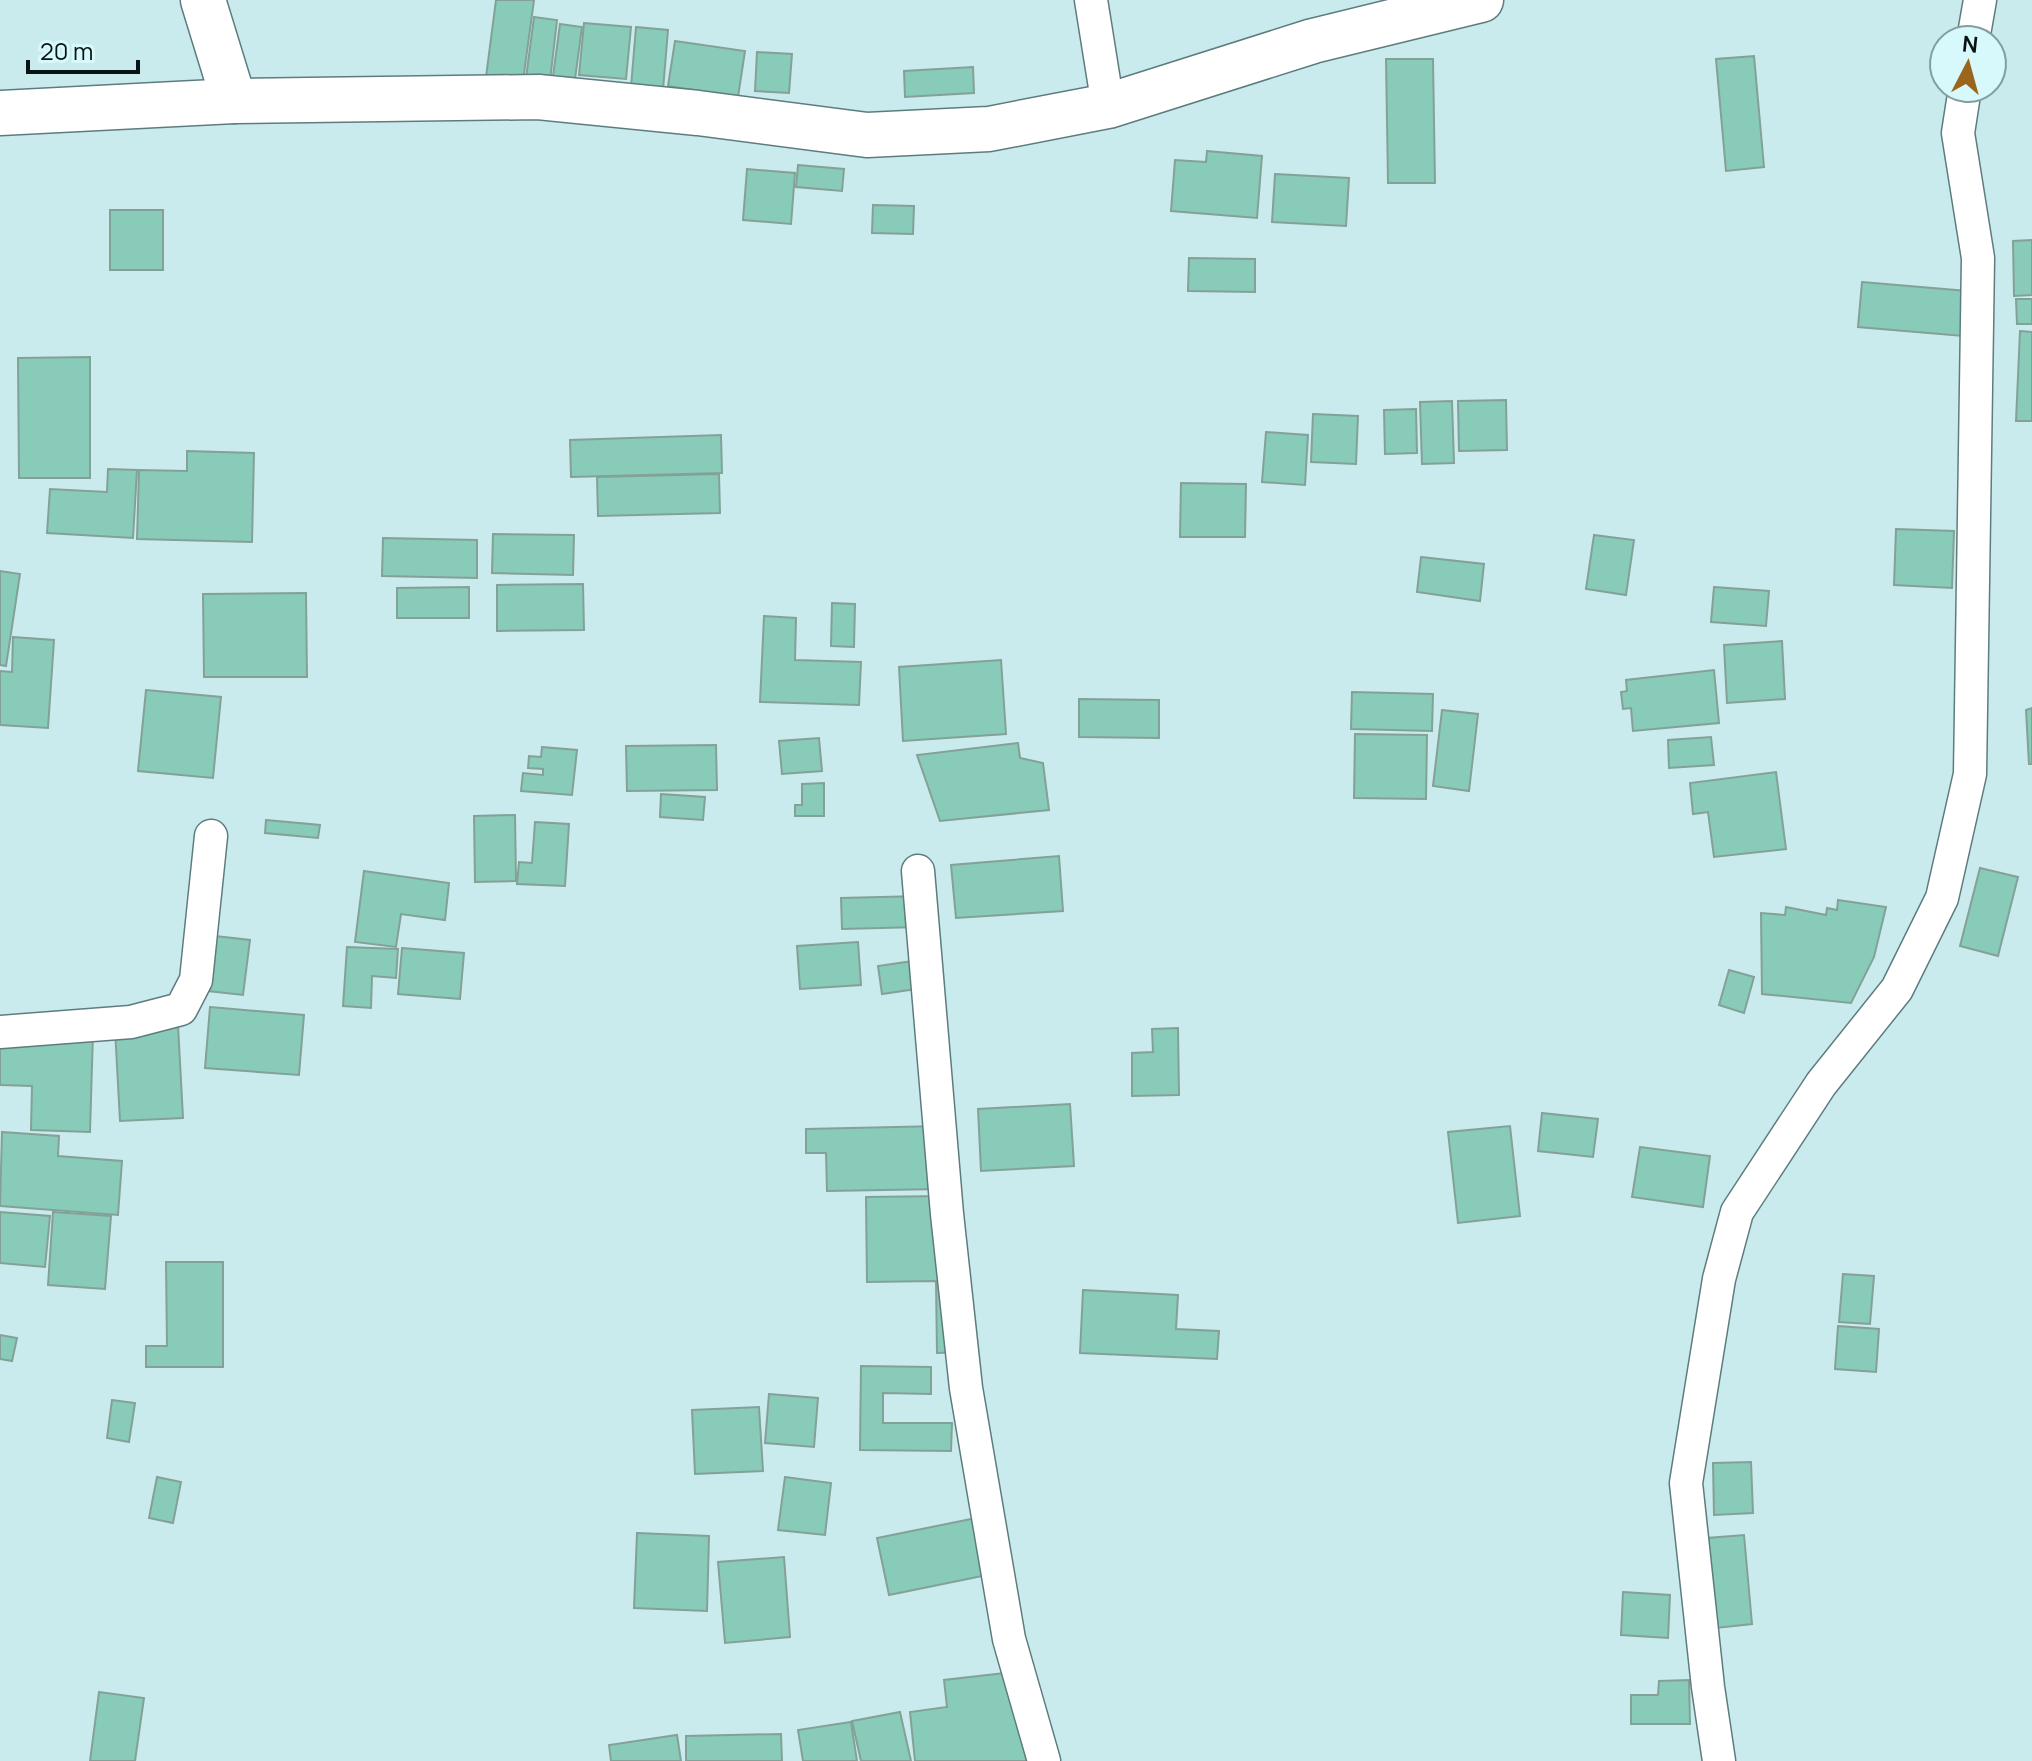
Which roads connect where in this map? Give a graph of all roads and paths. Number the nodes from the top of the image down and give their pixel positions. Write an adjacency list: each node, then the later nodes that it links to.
1 (203, 0): 6 (main road)
2 (1091, 0): 8 (street)
3 (1481, 0): 8 (main road)
4 (1980, 0): 5 (street)
5 (1976, 24)
6 (234, 101): 8 (main road); 9 (main road)
7 (1963, 104): 14 (street)
8 (1108, 106)
9 (0, 113)
10 (211, 836): 12 (street)
11 (918, 871): 13 (street)
12 (0, 1032)
13 (1044, 1761)
14 (1719, 1761)

